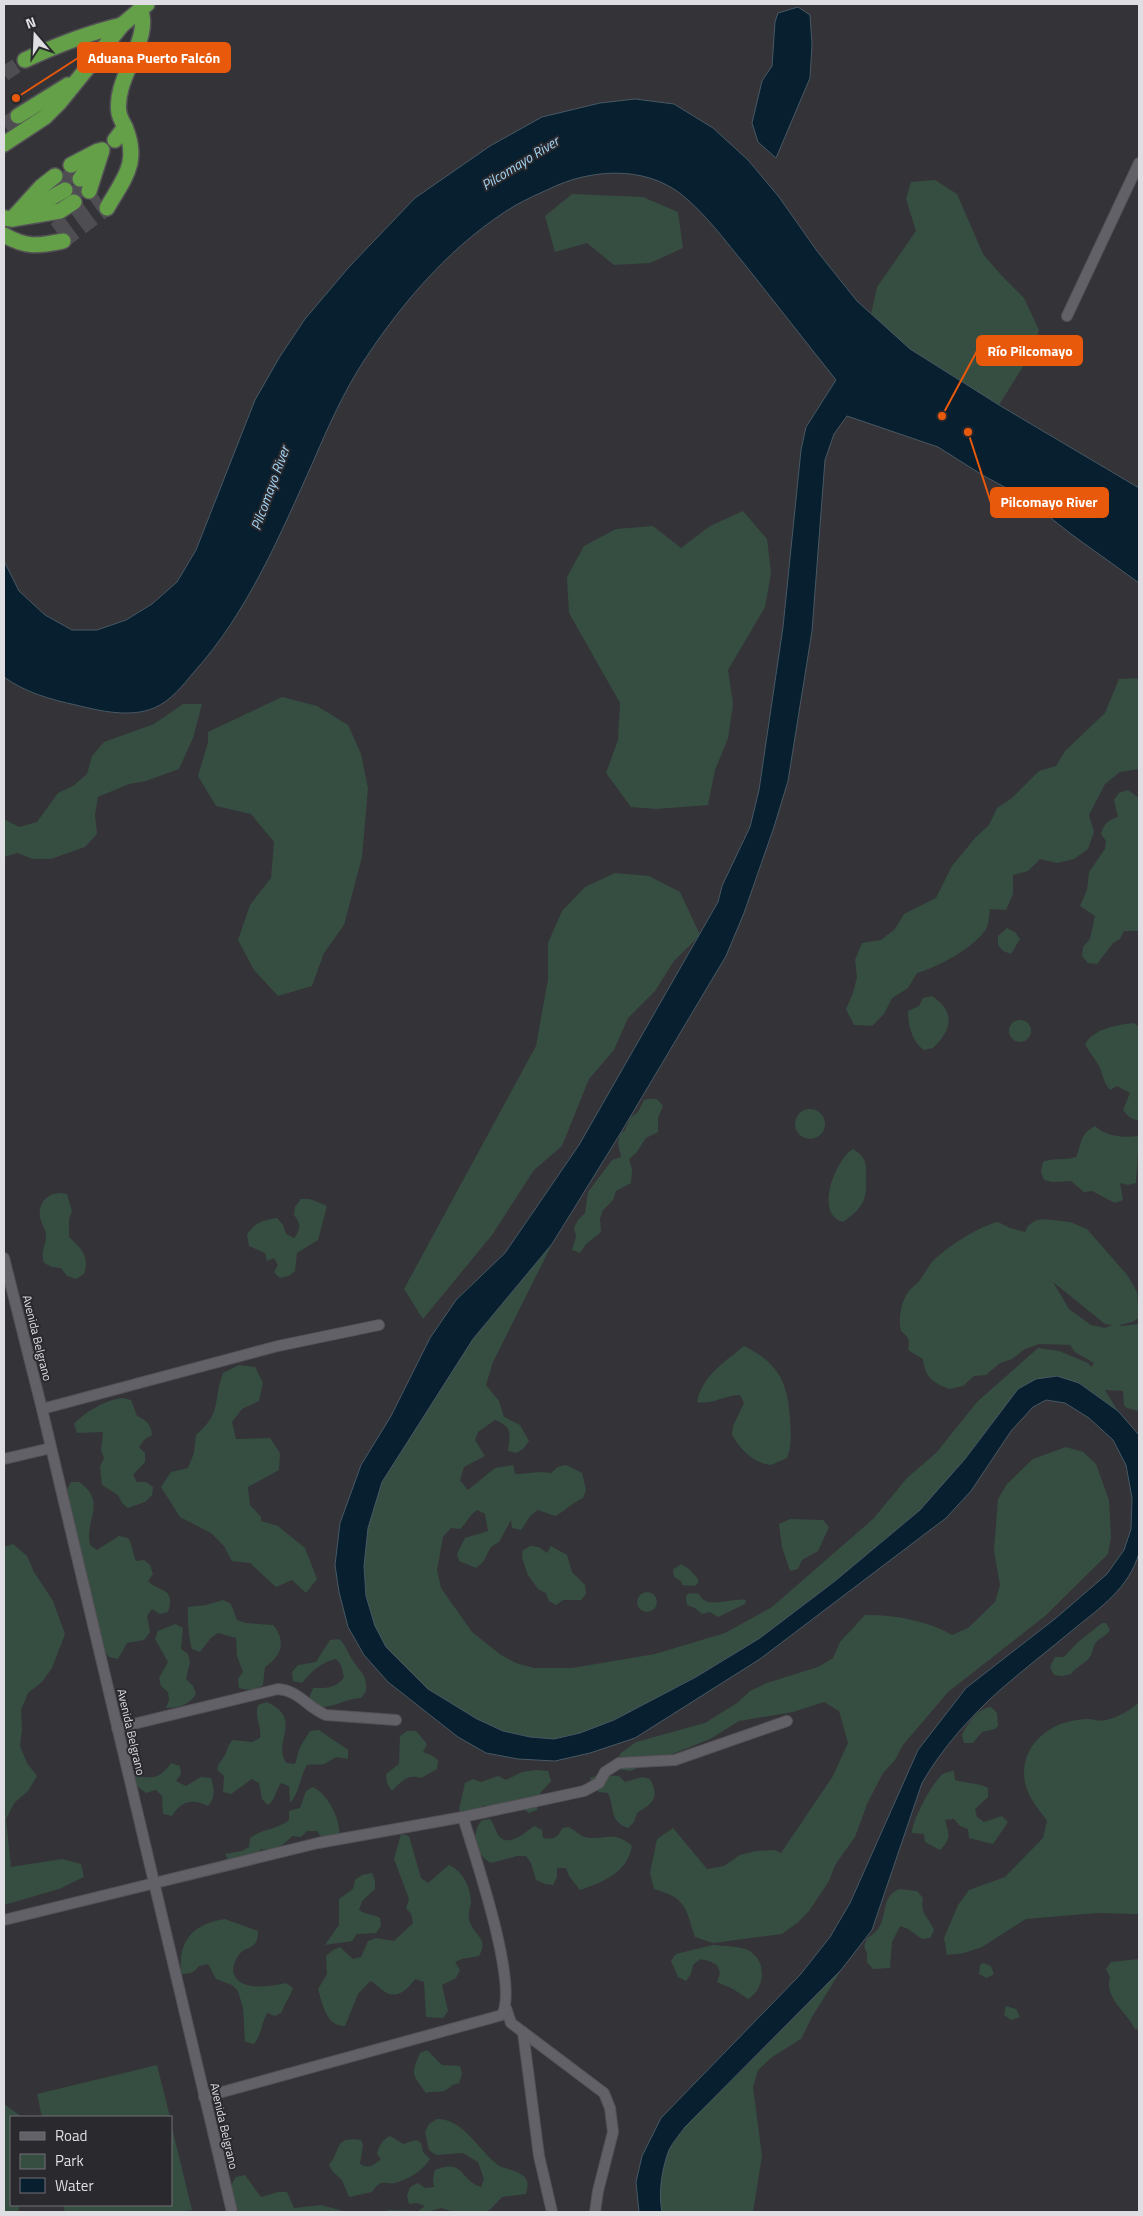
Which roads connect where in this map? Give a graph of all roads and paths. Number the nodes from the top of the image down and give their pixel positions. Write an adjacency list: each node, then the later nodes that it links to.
1 (143, 6): 2 (highway); 6 (highway)
2 (122, 25): 3 (highway); 4 (highway)
3 (25, 60)
4 (78, 78): 5 (highway); 8 (highway)
5 (18, 116)
6 (125, 128): 7 (highway); 10 (highway)
7 (115, 140)
8 (4, 144)
9 (1139, 163): 14 (street)
10 (87, 186): 10 (highway)
11 (8, 219): 11 (highway)
12 (4, 235): 13 (highway)
13 (59, 235)
14 (1067, 316)
15 (4, 1258): 17 (street, Avenida Belgrano)
16 (379, 1325): 17 (street)
17 (42, 1409): 18 (street, Avenida Belgrano)
18 (51, 1448): 19 (street); 22 (street, Avenida Belgrano)
19 (4, 1459)
20 (396, 1720): 22 (street)
21 (787, 1721): 23 (street)
22 (117, 1728): 24 (street, Avenida Belgrano)
23 (463, 1817): 24 (street); 26 (street)
24 (154, 1884): 25 (street); 28 (street, Avenida Belgrano)
25 (4, 1920)
26 (506, 2008): 27 (street); 28 (street)
27 (523, 2032): 30 (street); 31 (street)
28 (204, 2097): 29 (street, Avenida Belgrano)
29 (232, 2212)
30 (552, 2212)
31 (595, 2212)

